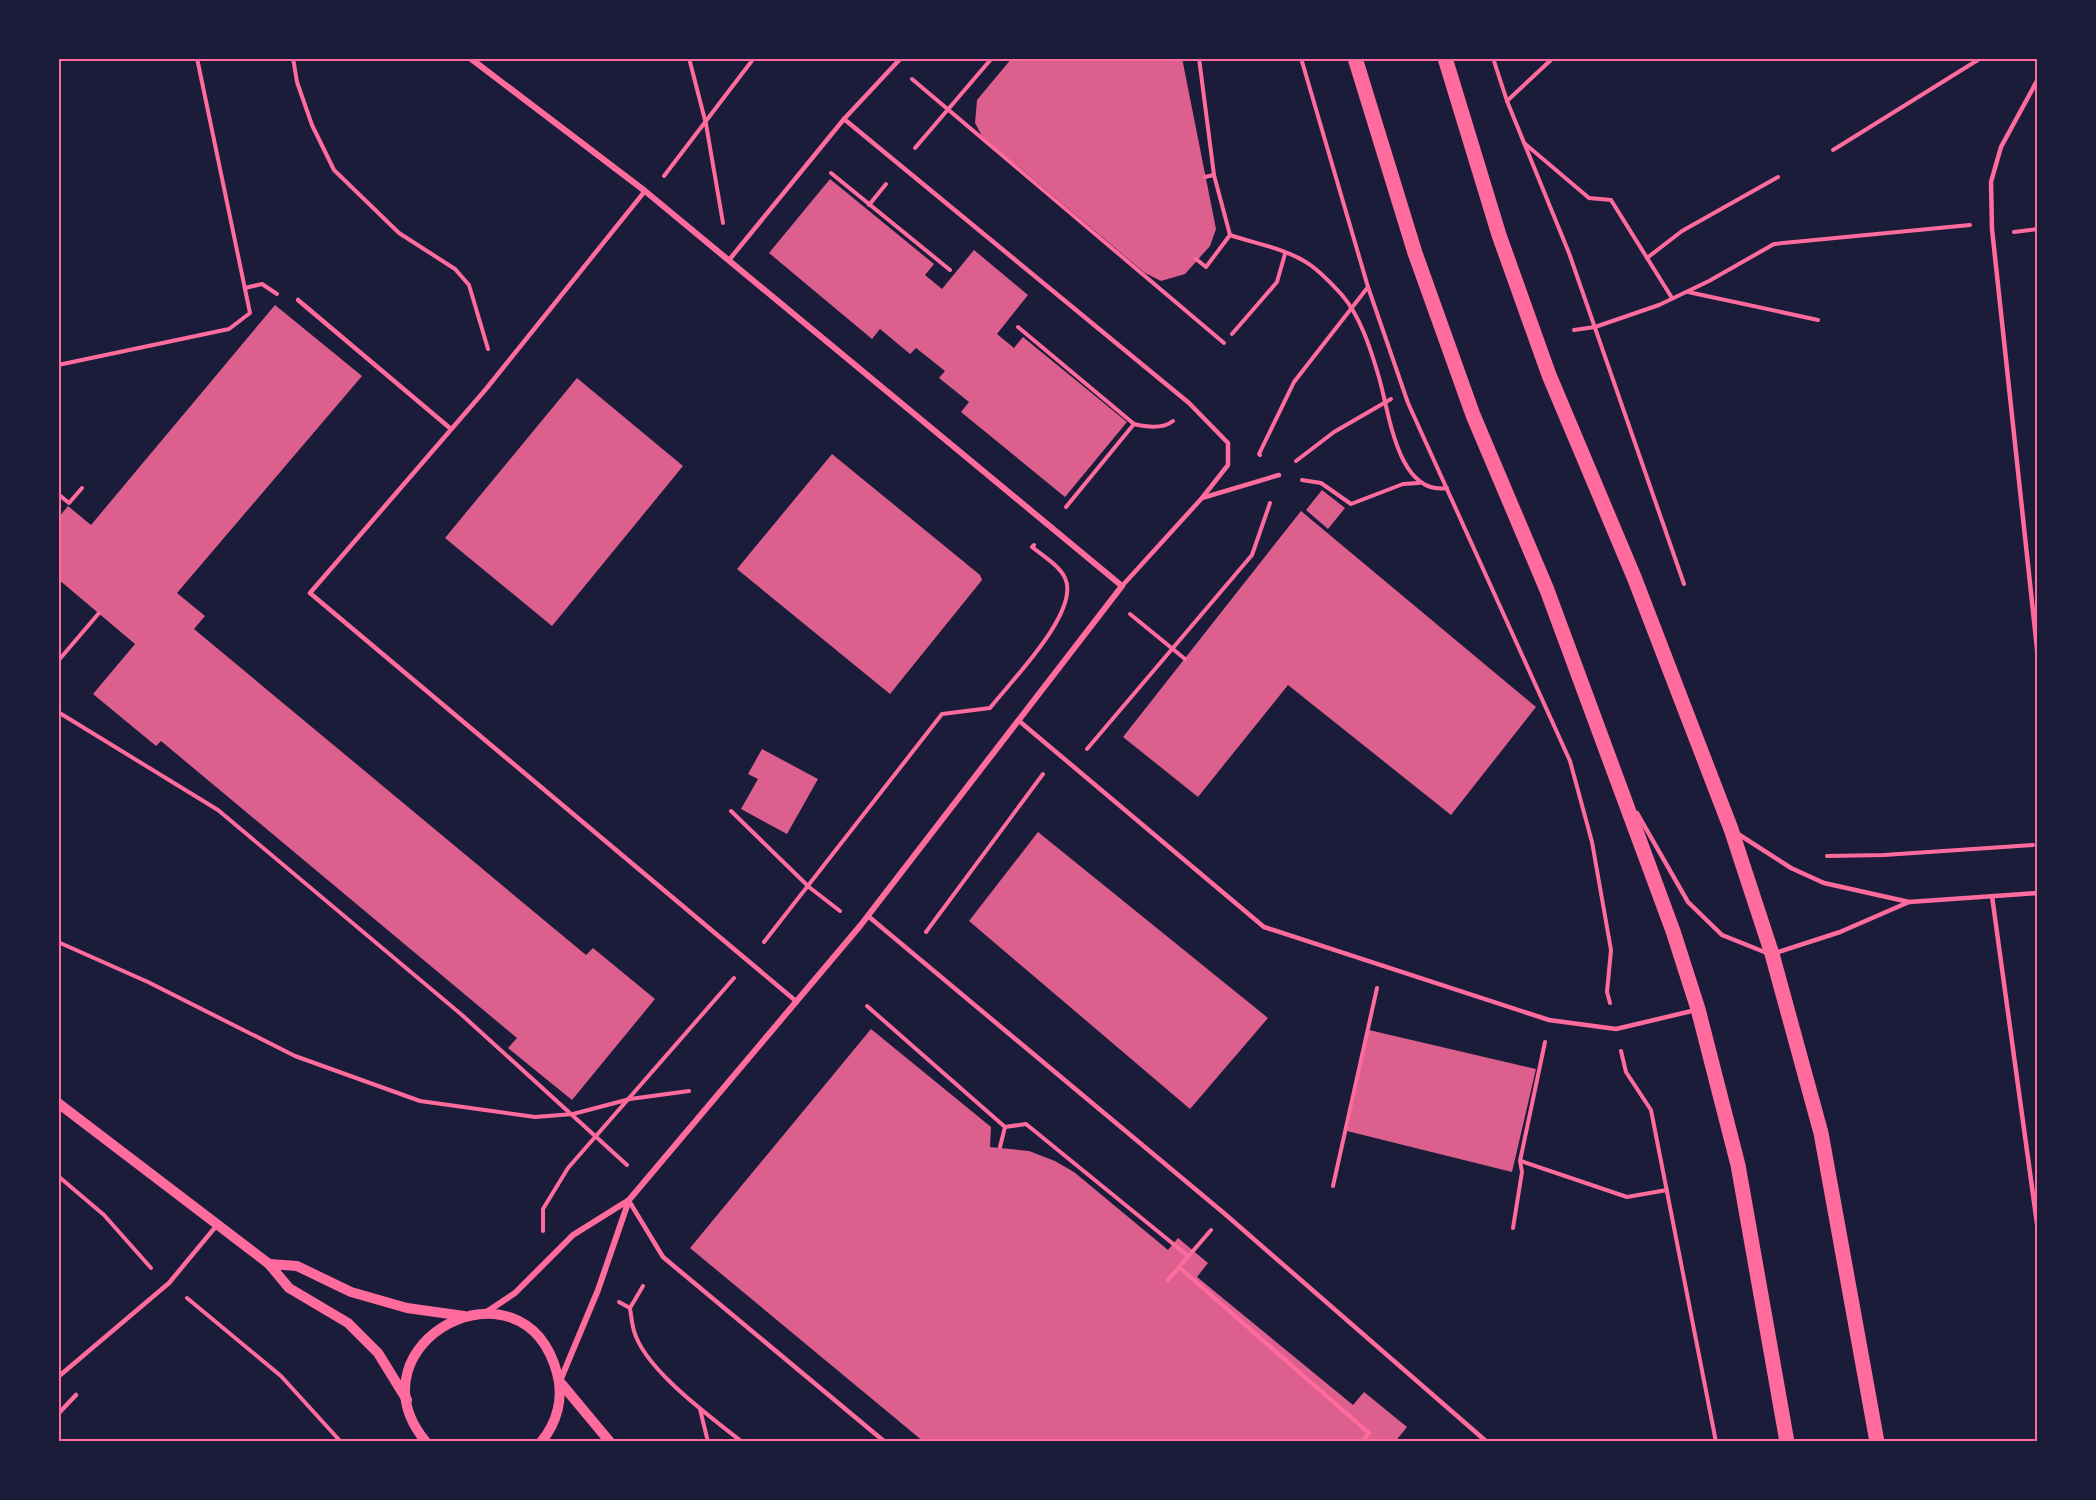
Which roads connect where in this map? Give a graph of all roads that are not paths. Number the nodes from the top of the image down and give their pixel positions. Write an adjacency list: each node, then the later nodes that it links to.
1 (470, 58): 7 (street)
2 (901, 58): 6 (lane)
3 (1355, 58): 16 (main road)
4 (1445, 58): 17 (main road)
5 (2037, 79): 14 (lane)
6 (844, 119): 8 (lane); 12 (lane)
7 (645, 191): 8 (street); 10 (lane)
8 (729, 260): 13 (street)
9 (298, 300): 10 (lane)
10 (451, 429): 23 (lane)
11 (1279, 475): 12 (lane)
12 (1202, 498): 13 (lane)
13 (1122, 586): 15 (street)
14 (2037, 658)
15 (1018, 720): 21 (street); 24 (lane)
16 (1620, 784): 22 (lane); 24 (main road)
17 (1731, 829): 20 (lane); 22 (main road)
18 (2037, 893): 19 (lane)
19 (1992, 897): 20 (lane); 28 (lane)
20 (1910, 902): 22 (lane)
21 (868, 916): 23 (street); 41 (lane)
22 (1772, 954): 43 (main road)
23 (797, 1002): 26 (street)
24 (1698, 1009): 42 (main road)
25 (58, 1103): 27 (street)
26 (629, 1200): 30 (street); 33 (street); 40 (lane)
27 (217, 1226): 29 (street); 32 (lane)
28 (2037, 1231)
29 (269, 1264): 31 (street); 35 (street)
30 (484, 1313): 31 (street); 33 (street)
31 (464, 1316): 35 (street)
32 (58, 1377)
33 (560, 1382): 38 (street); 39 (street)
34 (76, 1395): 36 (lane)
35 (407, 1400): 37 (street)
36 (58, 1414)
37 (426, 1442)
38 (541, 1442)
39 (610, 1442)
40 (885, 1442)
41 (1486, 1442)
42 (1787, 1442)
43 (1877, 1442)

